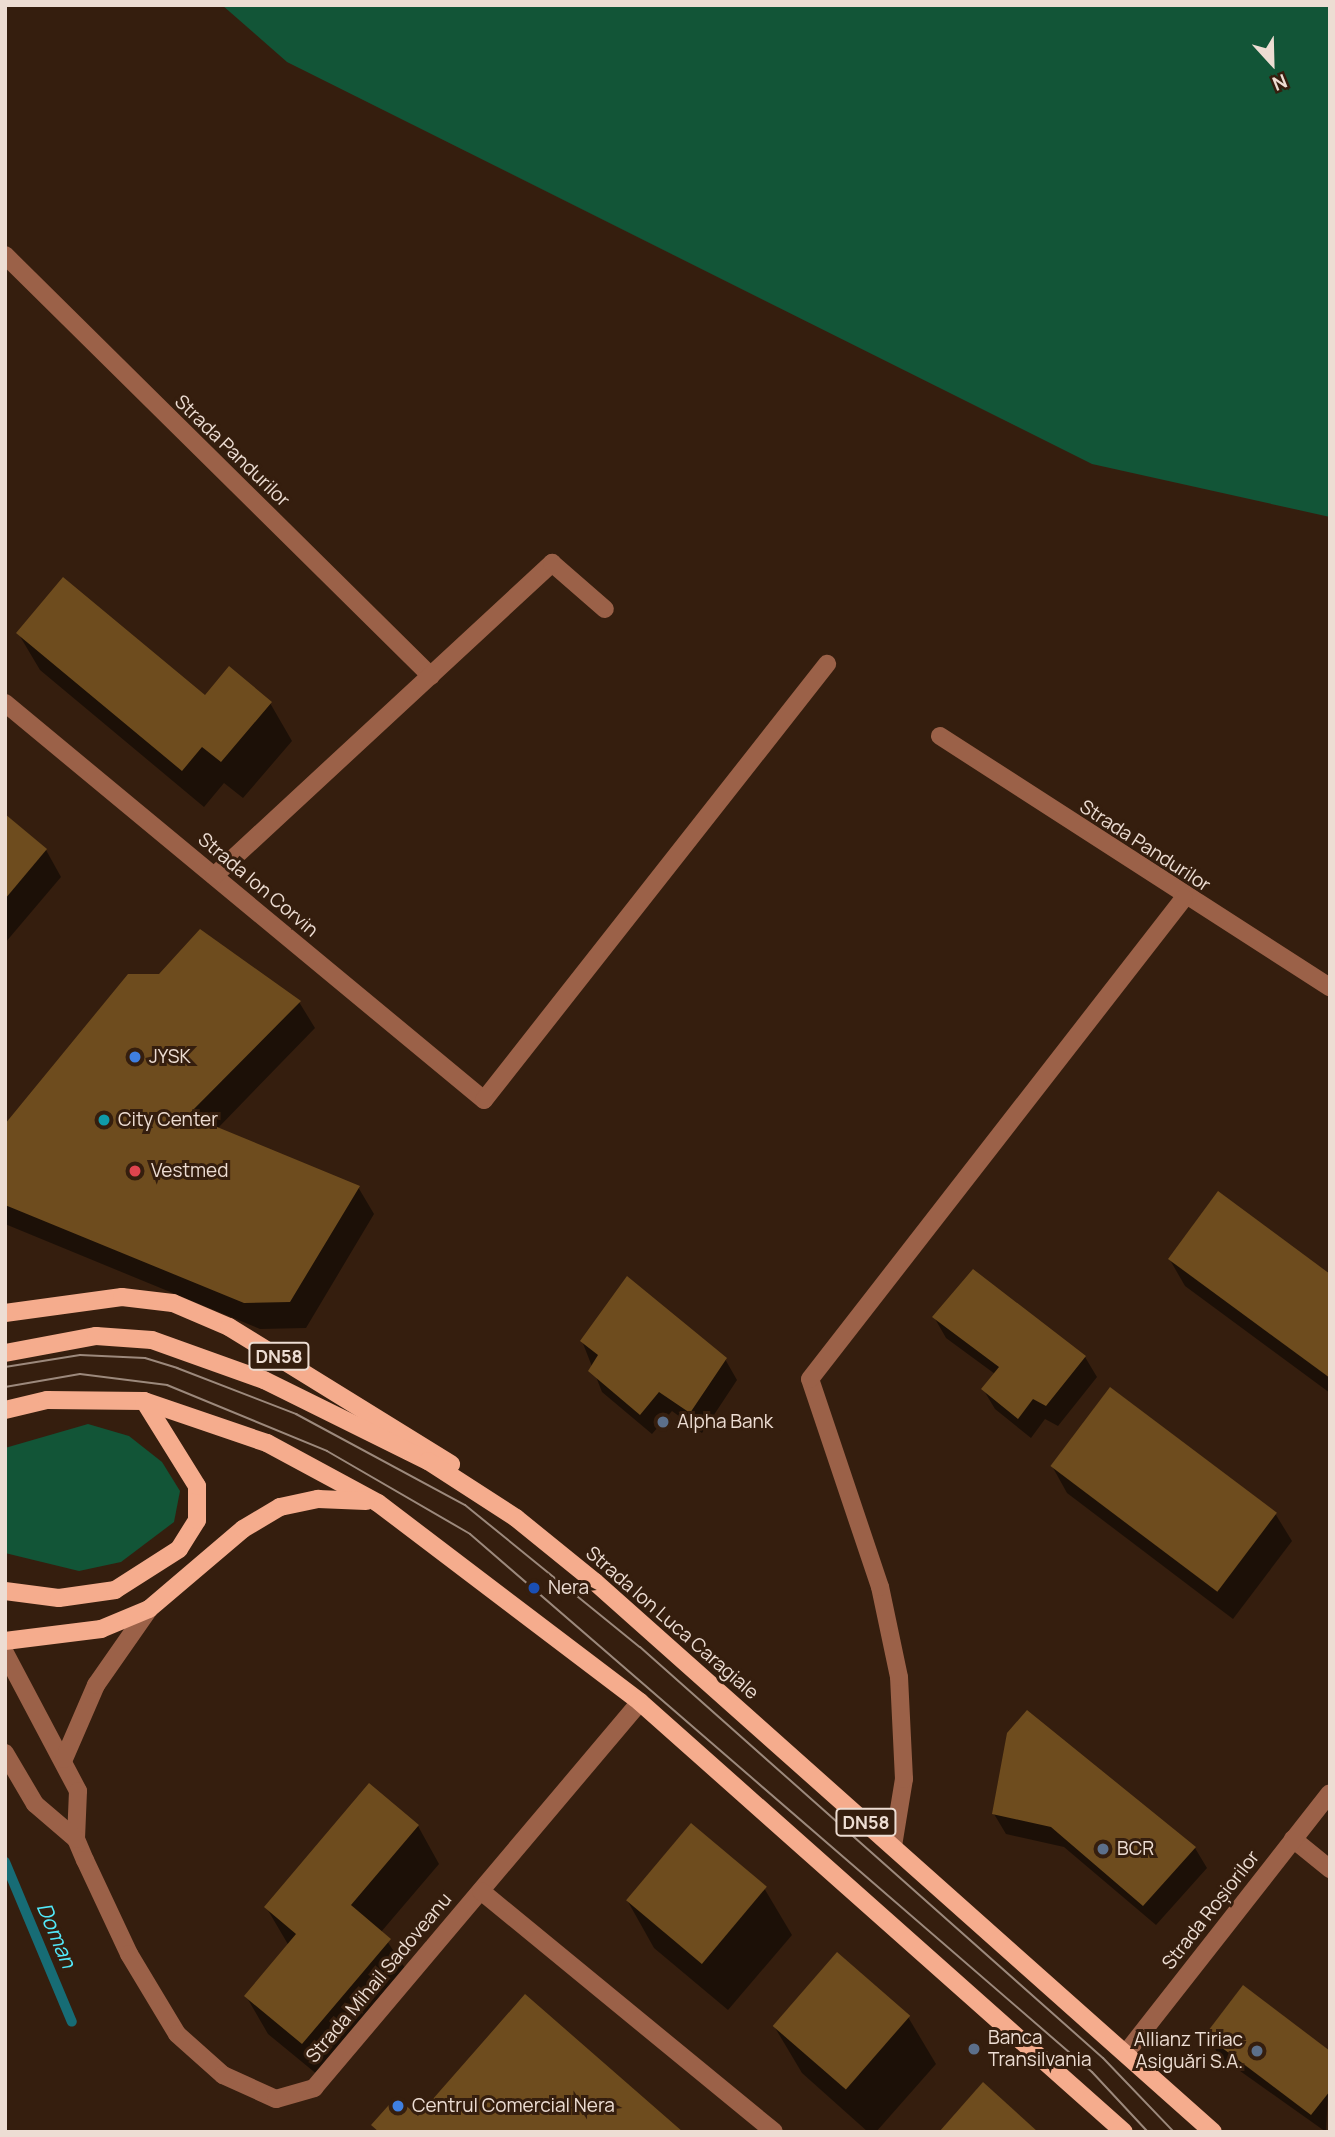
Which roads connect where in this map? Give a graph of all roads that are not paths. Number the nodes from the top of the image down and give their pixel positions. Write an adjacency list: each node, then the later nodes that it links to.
1 (5, 256): 4 (street, Strada Pandurilor)
2 (605, 609): 4 (street)
3 (827, 664): 7 (street, Strada Ion Corvin)
4 (431, 676): 7 (street)
5 (5, 703): 7 (street, Strada Ion Corvin)
6 (940, 736): 8 (street, Strada Pandurilor)
7 (214, 876)
8 (1184, 898): 9 (street, Strada Pandurilor); 26 (street)
9 (1330, 987)
10 (5, 1313): 15 (main road, DN58)
11 (5, 1353): 15 (main road, Strada Ion Luca Caragiale)
12 (144, 1401): 13 (main road); 14 (main road); 16 (main road)
13 (5, 1410)
14 (378, 1503): 17 (main road); 20 (main road, DN58)
15 (516, 1518): 26 (main road, Strada Ion Luca Caragiale / DN58)
16 (5, 1591)
17 (149, 1609): 18 (main road); 22 (street)
18 (5, 1641)
19 (5, 1653): 22 (street, Strada Mihail Sadoveanu)
20 (640, 1702): 28 (street, Strada Mihail Sadoveanu); 31 (main road, DN58)
21 (5, 1753): 24 (street, Strada Mihail Sadoveanu)
22 (64, 1759): 24 (street, Strada Mihail Sadoveanu)
23 (1330, 1793): 25 (street, Strada Roșiorilor)
24 (76, 1839): 28 (street, Strada Mihail Sadoveanu)
25 (1293, 1839): 27 (street); 29 (street, Strada Roșiorilor)
26 (893, 1846): 29 (main road, Strada Ion Luca Caragiale / DN58)
27 (1330, 1869)
28 (481, 1891): 30 (street)
29 (1126, 2053): 32 (main road, Strada Ion Luca Caragiale / DN58)
30 (774, 2132)
31 (1124, 2132)
32 (1213, 2132)

